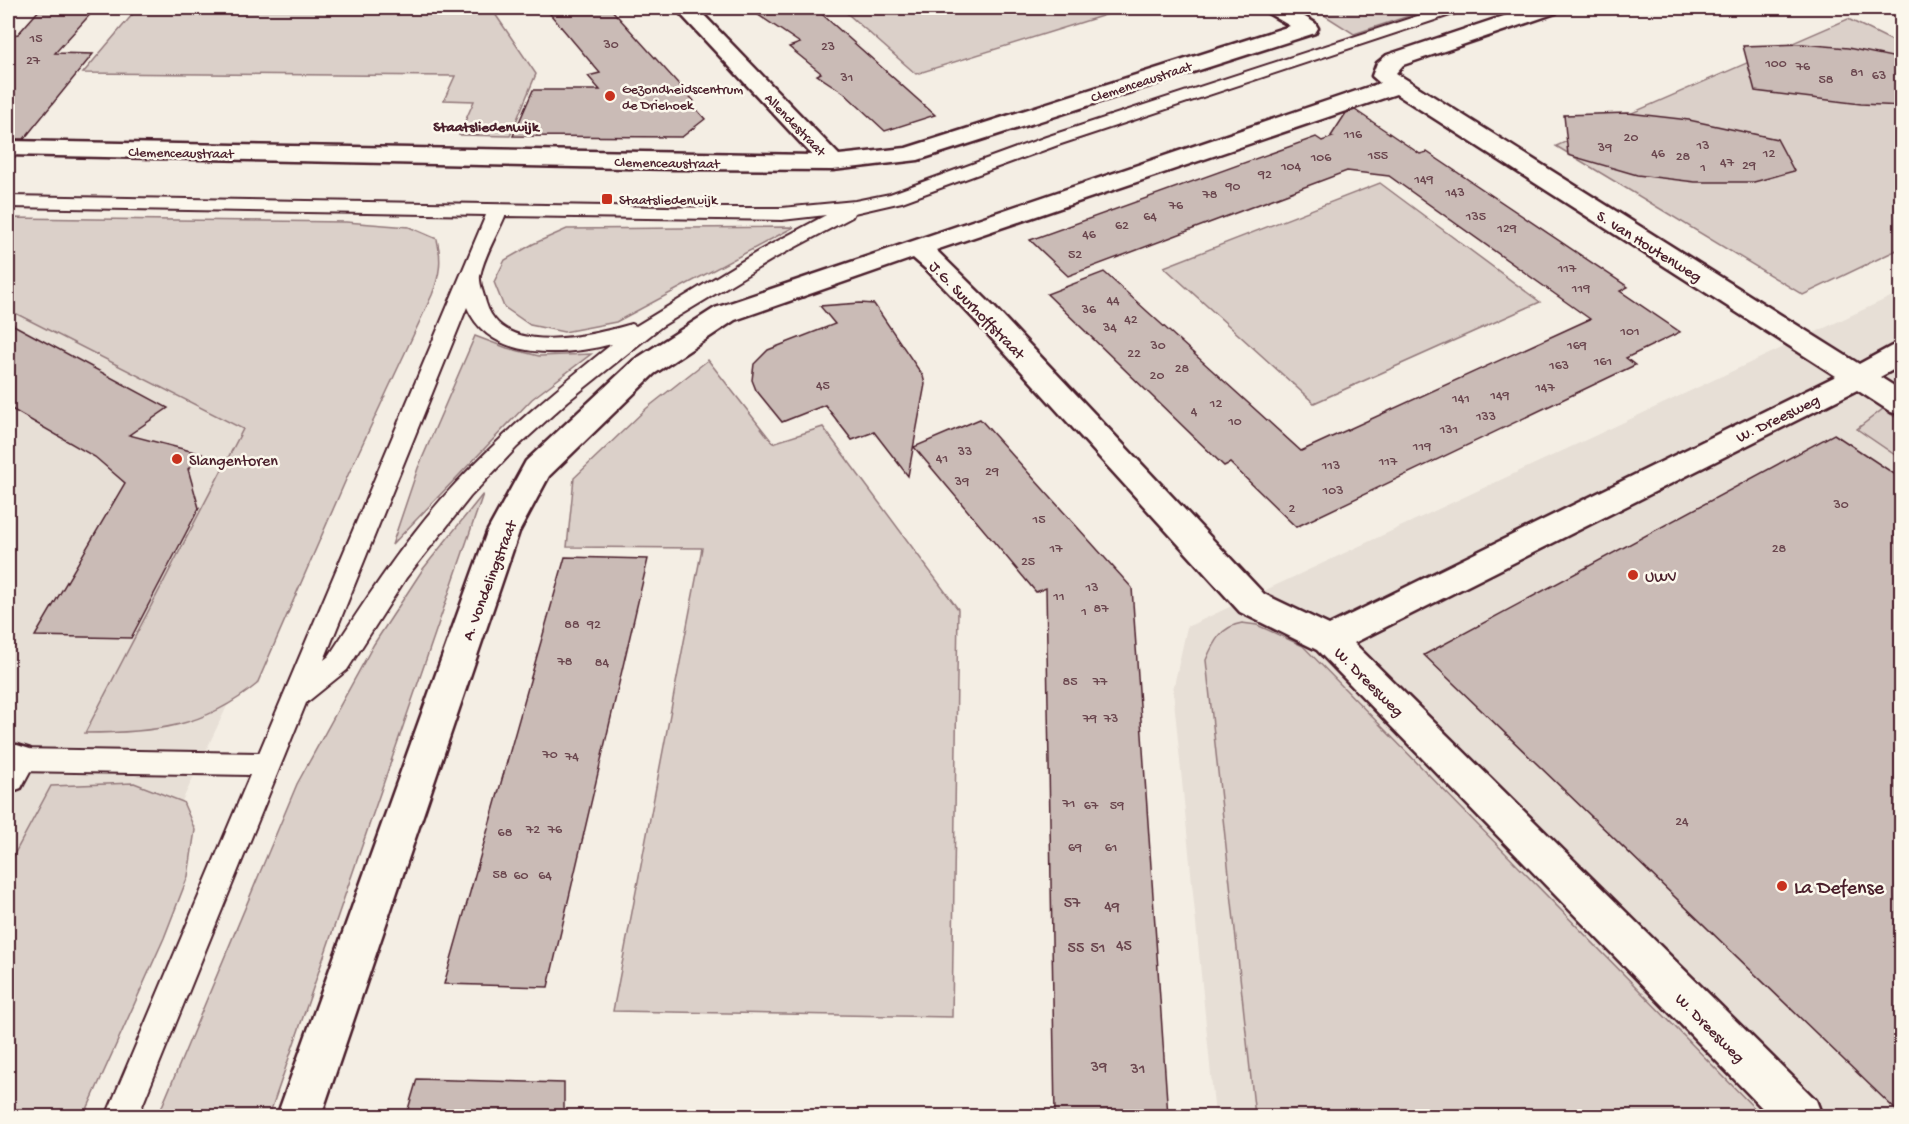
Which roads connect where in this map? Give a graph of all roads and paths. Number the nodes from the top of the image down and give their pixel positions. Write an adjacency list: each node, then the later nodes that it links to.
1 (685, 8): 7 (street, Allendestraat)
2 (1275, 8): 7 (street, Clemenceaustraat)
3 (1456, 8): 9 (lane)
4 (1548, 8): 5 (street)
5 (1398, 85): 11 (street, J.G. Suurhoffstraat); 15 (street, S. van Houtenweg)
6 (8, 148): 7 (street, Clemenceaustraat)
7 (833, 163)
8 (8, 201): 10 (lane)
9 (855, 207): 10 (lane); 13 (lane)
10 (497, 211): 12 (lane)
11 (917, 248): 17 (street, J.G. Suurhoffstraat); 22 (street, A. Vondelingstraat)
12 (469, 277): 13 (lane); 18 (lane)
13 (655, 321): 18 (lane)
14 (1902, 353): 15 (street, W. Dreesweg)
15 (1858, 377): 16 (street, S. van Houtenweg); 17 (street, W. Dreesweg)
16 (1902, 405)
17 (1329, 640): 23 (street, W. Dreesweg)
18 (295, 699): 19 (lane)
19 (269, 764): 20 (lane); 21 (lane)
20 (10, 766)
21 (122, 1116)
22 (300, 1116)
23 (1800, 1116)

